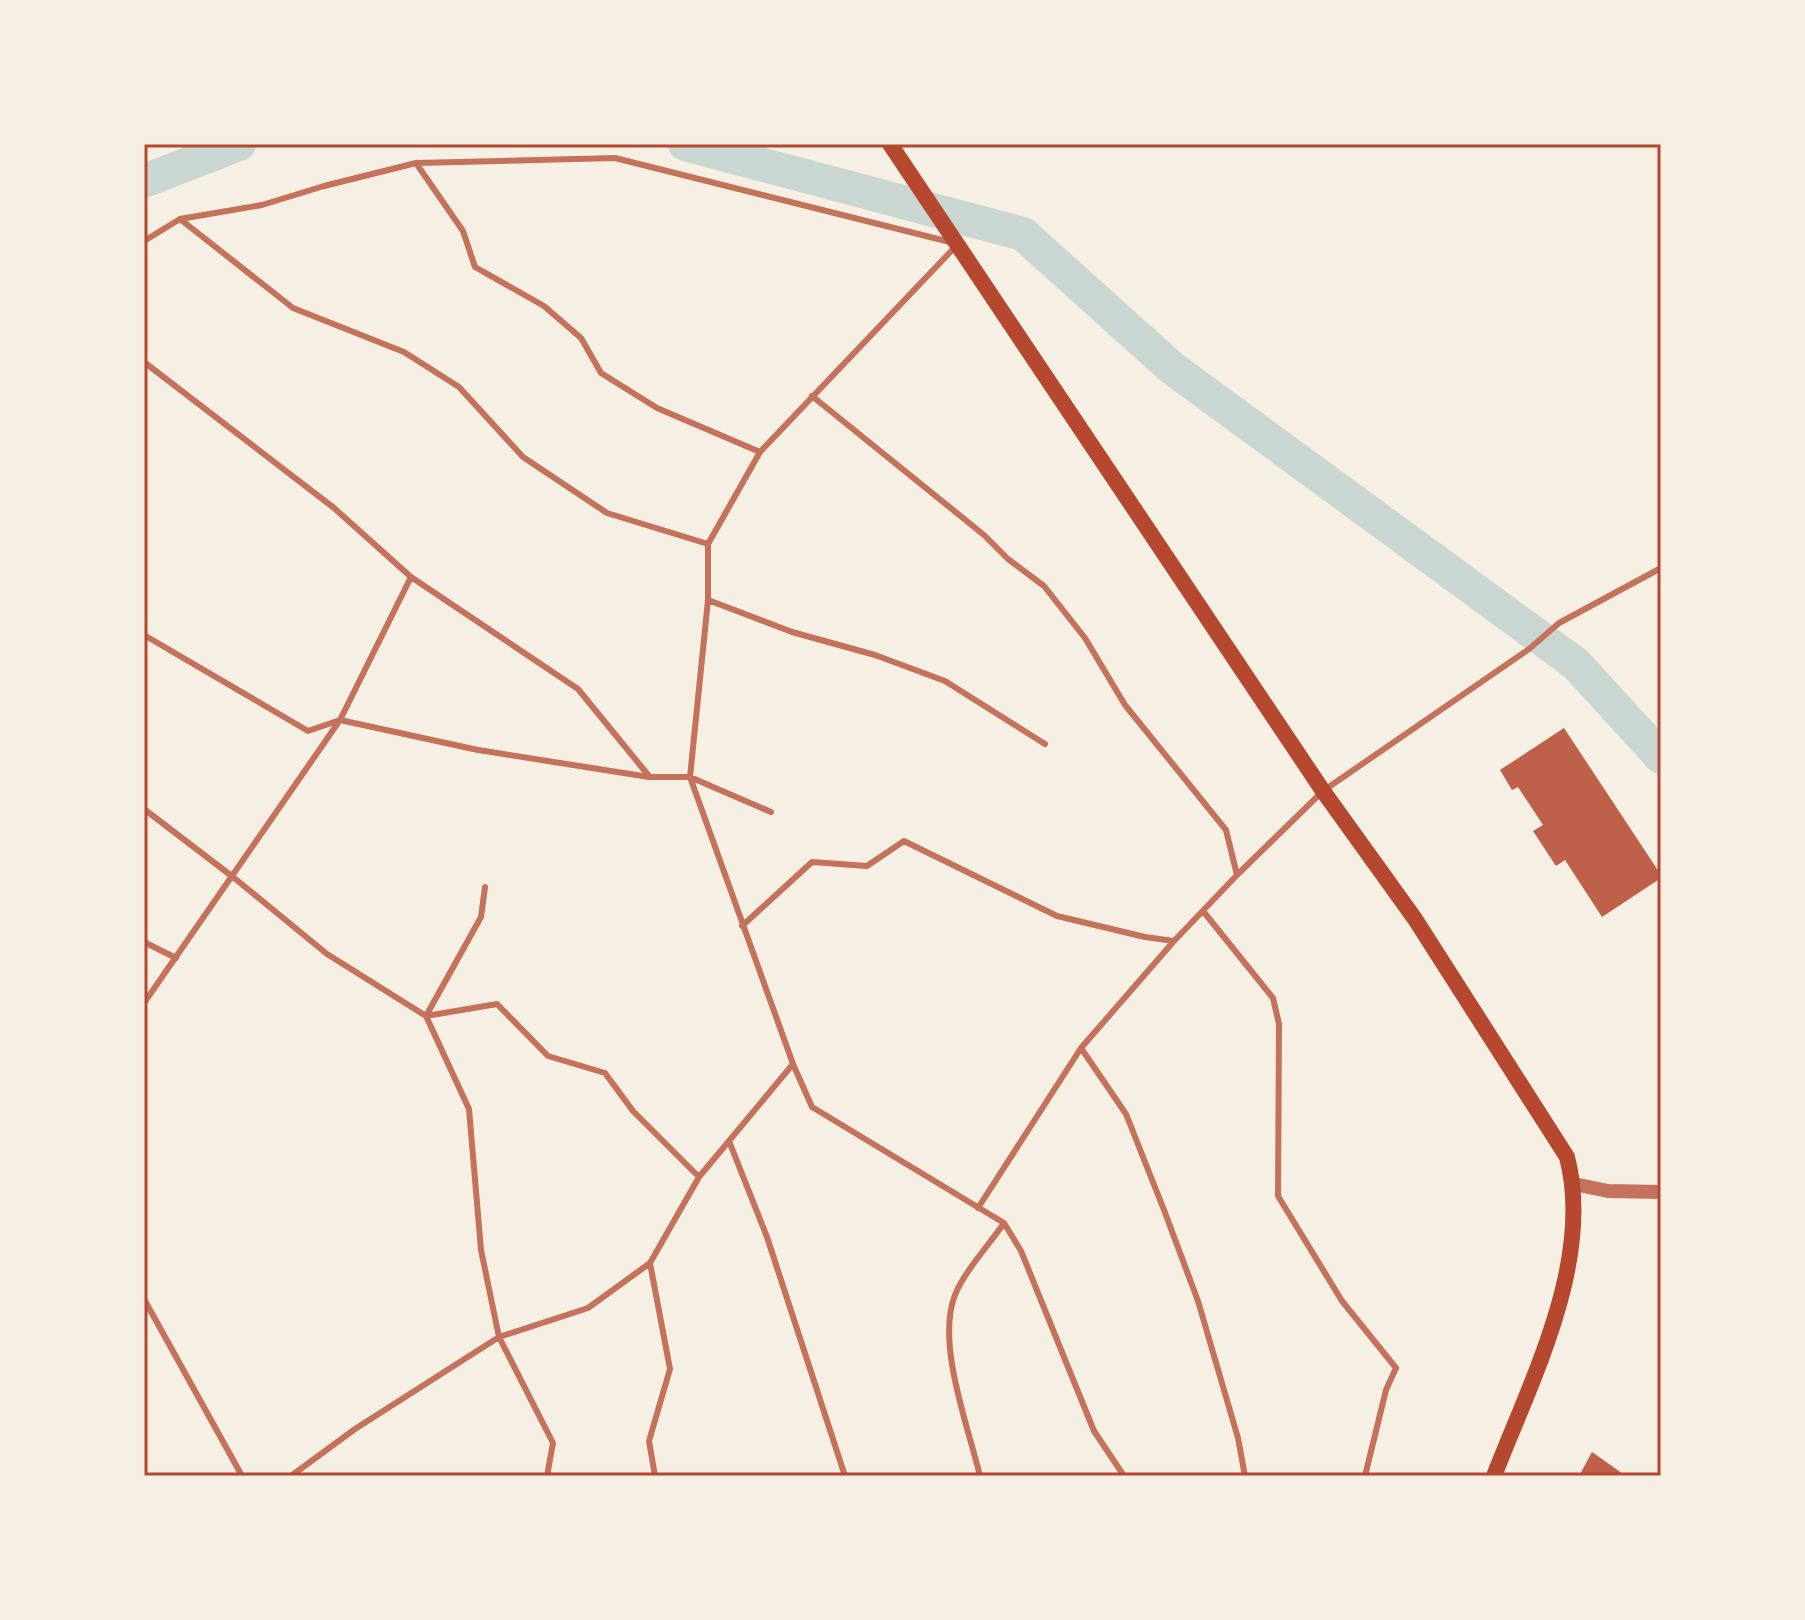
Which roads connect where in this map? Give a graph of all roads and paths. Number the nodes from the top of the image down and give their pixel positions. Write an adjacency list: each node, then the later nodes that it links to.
1 (890, 144): 5 (main road)
2 (416, 163): 3 (lane); 5 (lane); 8 (lane)
3 (180, 219): 4 (lane); 9 (lane)
4 (144, 241)
5 (958, 244): 7 (lane); 18 (main road)
6 (144, 362): 11 (lane)
7 (812, 396): 8 (lane); 21 (lane)
8 (760, 452): 9 (lane)
9 (708, 544): 12 (lane)
10 (1661, 568): 18 (lane)
11 (411, 577): 14 (lane); 16 (lane)
12 (708, 600): 15 (lane); 17 (lane)
13 (144, 635): 14 (lane)
14 (340, 720): 16 (lane); 22 (lane)
15 (1045, 744)
16 (649, 777): 17 (lane)
17 (690, 777): 20 (lane); 25 (lane)
18 (1323, 791): 21 (lane); 35 (main road)
19 (144, 809): 22 (lane)
20 (771, 812)
21 (1237, 875): 24 (lane)
22 (233, 877): 28 (lane); 30 (lane)
23 (485, 887): 30 (lane)
24 (1203, 911): 26 (lane); 50 (lane)
25 (742, 926): 26 (lane); 32 (lane)
26 (1174, 941): 31 (lane)
27 (144, 942): 28 (lane)
28 (176, 958): 29 (lane)
29 (144, 1003)
30 (426, 1016): 34 (lane); 41 (lane)
31 (1081, 1048): 37 (lane); 49 (lane)
32 (793, 1064): 33 (lane); 37 (lane)
33 (729, 1141): 34 (lane); 46 (lane)
34 (699, 1177): 39 (lane)
35 (1574, 1184): 36 (street); 51 (main road)
36 (1661, 1192)
37 (978, 1208): 38 (lane)
38 (1004, 1223): 47 (lane); 48 (lane)
39 (650, 1263): 41 (lane); 45 (lane)
40 (144, 1299): 42 (lane)
41 (499, 1337): 43 (lane); 44 (lane)
42 (242, 1476)
43 (291, 1476)
44 (547, 1476)
45 (655, 1476)
46 (845, 1476)
47 (980, 1476)
48 (1124, 1476)
49 (1245, 1476)
50 (1365, 1476)
51 (1494, 1476)

